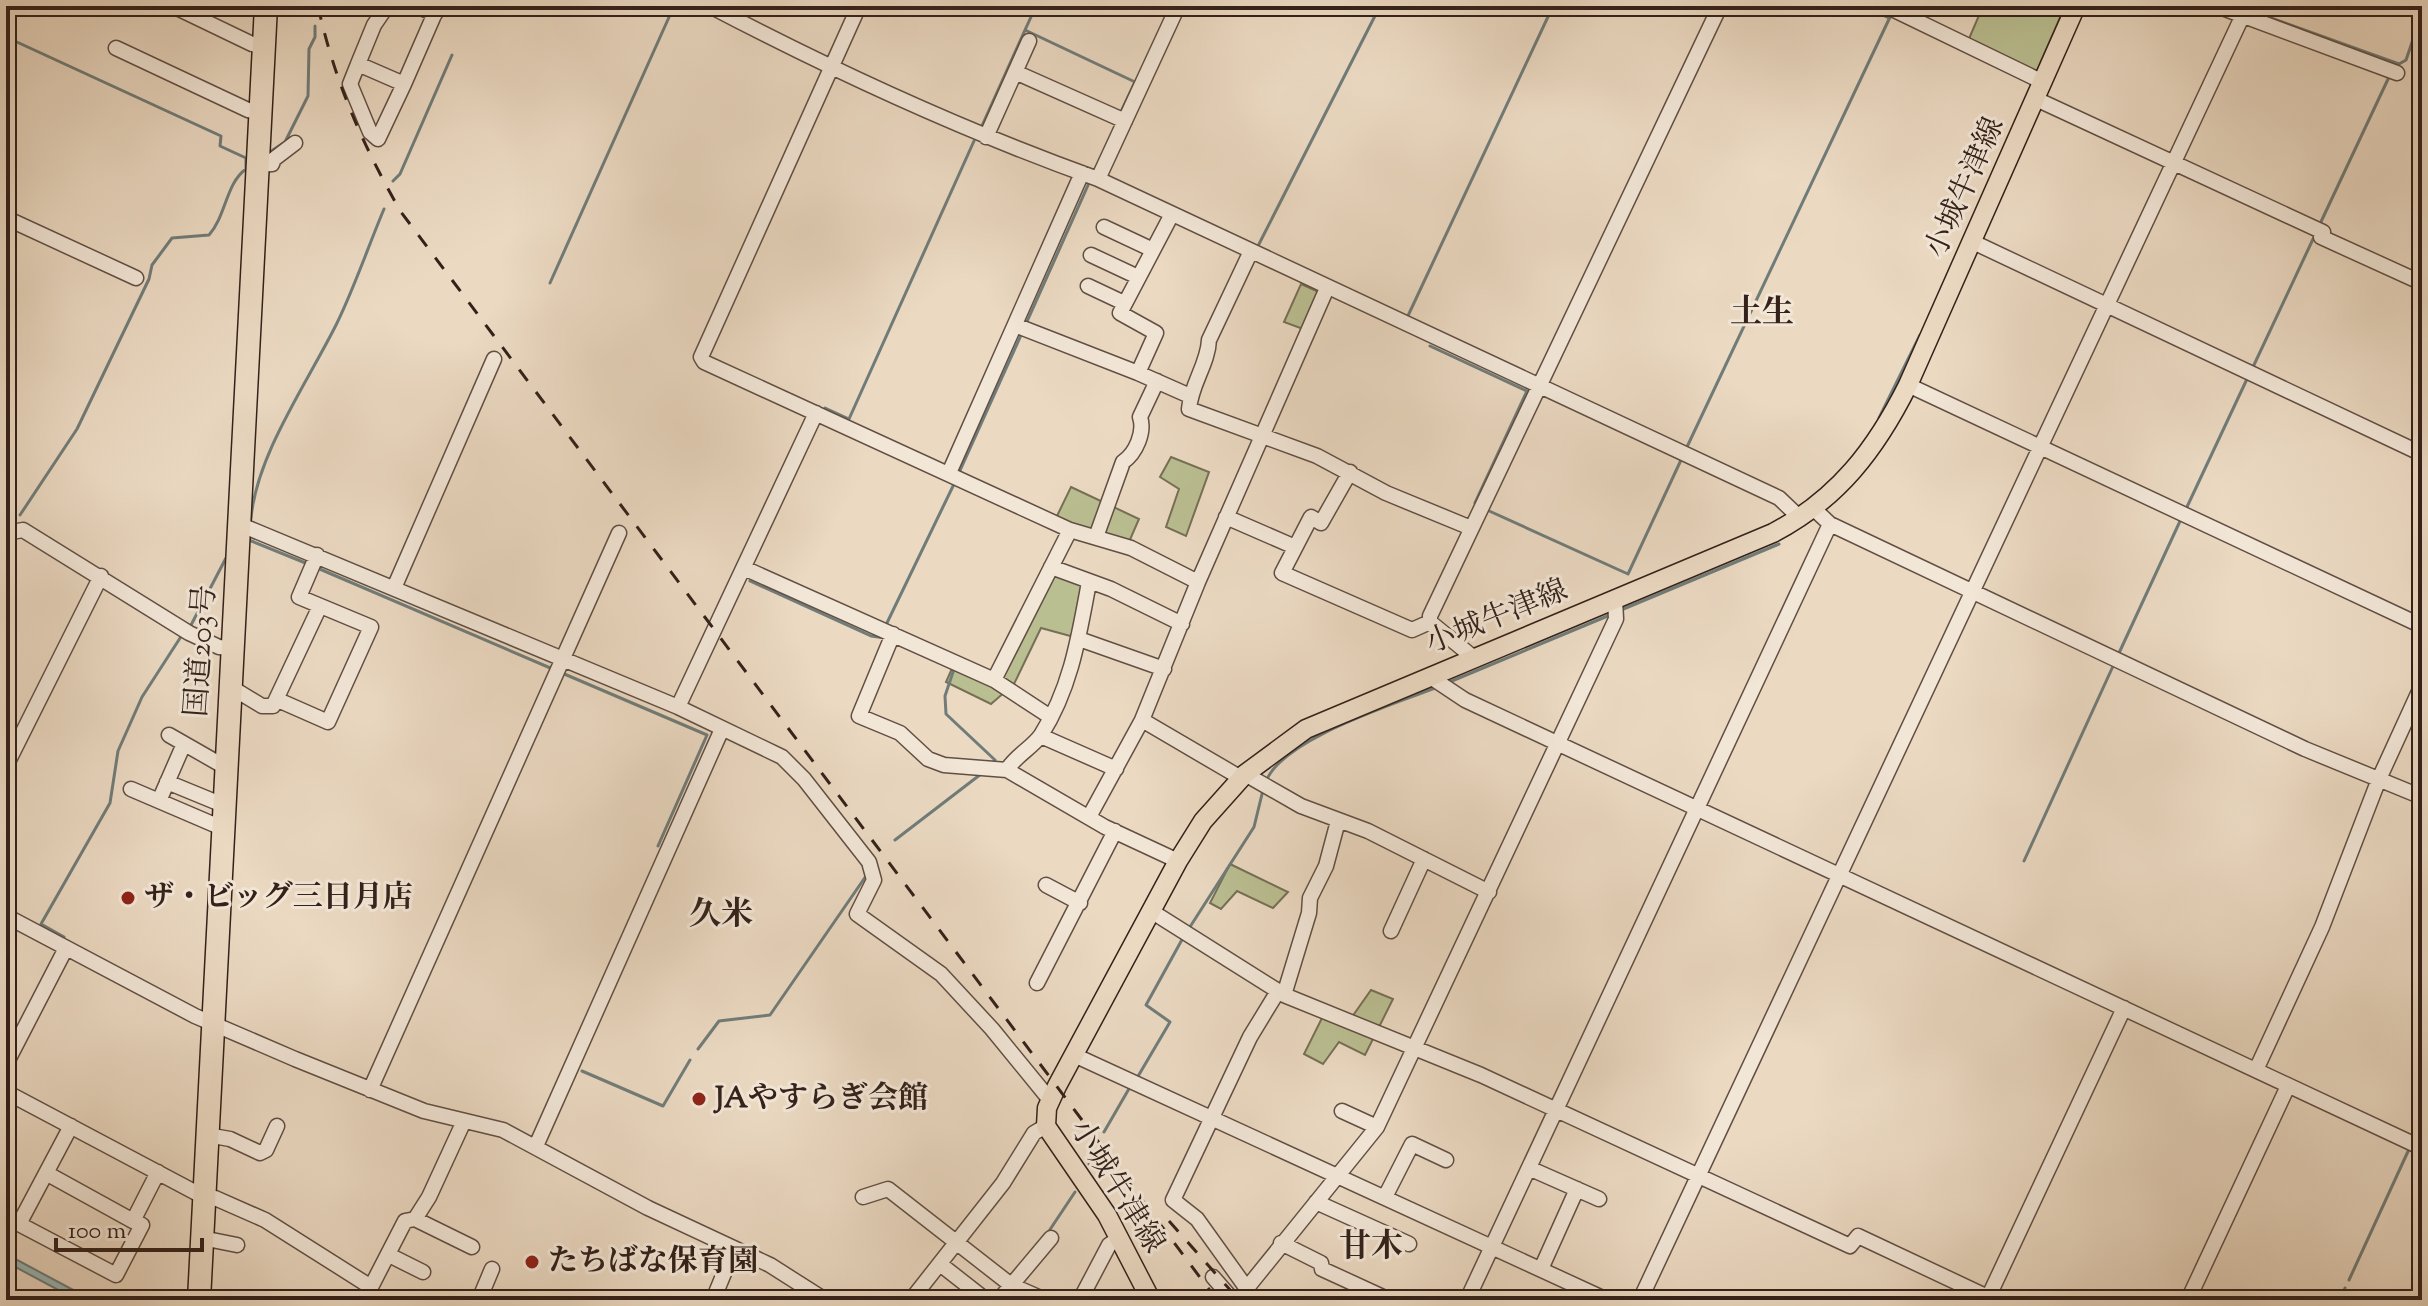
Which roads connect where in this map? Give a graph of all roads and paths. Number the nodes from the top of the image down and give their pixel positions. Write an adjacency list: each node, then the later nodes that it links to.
1 (173, 6): 15 (street)
2 (266, 6): 15 (highway, 国道203号)
3 (387, 6): 17 (street)
4 (416, 6): 12 (street)
5 (710, 6): 18 (street)
6 (859, 6): 18 (street)
7 (1178, 6): 24 (street)
8 (1720, 6): 50 (street)
9 (2076, 6): 22 (main road, 小城牛津線)
10 (2217, 6): 13 (street)
11 (1891, 8): 22 (street)
12 (437, 10): 21 (street)
13 (2242, 17): 19 (street); 27 (street)
14 (1029, 41): 20 (street)
15 (263, 46): 23 (highway, 国道203号)
16 (116, 48): 23 (street)
17 (358, 64): 21 (street); 21 (street)
18 (831, 69): 25 (street); 52 (street)
19 (2393, 71)
20 (1015, 72): 24 (street); 25 (street)
21 (404, 84)
22 (2037, 86): 27 (street); 34 (main road, 小城牛津線)
23 (260, 112): 28 (highway, 国道203号)
24 (1120, 118): 30 (street)
25 (986, 137): 29 (street)
26 (295, 143): 28 (street)
27 (2173, 163): 40 (street); 44 (street)
28 (258, 165): 61 (highway, 国道203号)
29 (1082, 173): 30 (street); 45 (street)
30 (1098, 179): 31 (street)
31 (1172, 214): 35 (street); 36 (street)
32 (6, 218): 39 (street)
33 (1104, 227): 35 (street)
34 (1973, 242): 44 (street); 49 (main road, 小城牛津線)
35 (1153, 250): 38 (street)
36 (1251, 251): 42 (street); 51 (street)
37 (1091, 255): 38 (street)
38 (1138, 277): 43 (street)
39 (136, 278)
40 (2422, 283)
41 (1088, 286): 43 (street)
42 (1327, 288): 50 (street); 53 (street)
43 (1124, 303): 47 (street)
44 (2106, 305): 54 (street); 55 (street)
45 (1015, 325): 47 (street); 57 (street)
46 (494, 359): 74 (street)
47 (1138, 373): 48 (street)
48 (1157, 381): 51 (street); 66 (street)
49 (1908, 385): 54 (street); 58 (main road, 小城牛津線)
50 (1538, 387): 58 (street); 62 (street)
51 (1190, 396): 53 (street)
52 (816, 413): 57 (street); 70 (street)
53 (1262, 435): 56 (street); 59 (street)
54 (2040, 444): 75 (street); 80 (street)
55 (2422, 454)
56 (1350, 472): 62 (street); 67 (street)
57 (949, 473): 63 (street)
58 (1807, 513): 60 (street); 77 (main road, 小城牛津線)
59 (1226, 517): 67 (street); 73 (street)
60 (1830, 524): 75 (street); 111 (street)
61 (241, 525): 68 (street); 83 (highway, 国道203号)
62 (1471, 528): 78 (street)
63 (1070, 530): 66 (street); 69 (street)
64 (6, 533): 71 (street)
65 (619, 533): 85 (street)
66 (1096, 537): 73 (street)
67 (1295, 547): 78 (street)
68 (317, 555): 74 (street); 76 (street)
69 (1051, 567): 72 (street); 87 (street)
70 (744, 568): 81 (street); 92 (street)
71 (101, 576): 83 (street); 100 (street)
72 (1089, 582): 79 (street); 82 (street)
73 (1198, 582): 79 (street)
74 (394, 588): 85 (street)
75 (1971, 590): 105 (street); 118 (street)
76 (320, 606): 91 (street); 91 (street)
77 (1615, 607): 84 (main road, 小城牛津線); 98 (street)
78 (1430, 622): 84 (street)
79 (1182, 624): 86 (street)
80 (2422, 626)
81 (891, 639): 87 (street); 102 (street)
82 (1079, 639): 86 (street); 93 (street)
83 (231, 648): 90 (highway, 国道203号)
84 (1474, 658): 88 (main road, 小城牛津線)
85 (562, 659): 92 (street); 135 (street)
86 (1164, 669): 94 (street)
87 (994, 680): 93 (street)
88 (1437, 683): 98 (street); 104 (main road, 小城牛津線)
89 (2422, 685): 105 (street)
90 (229, 686): 91 (street); 101 (highway, 国道203号)
91 (278, 700)
92 (678, 707): 95 (street)
93 (1049, 716): 97 (street)
94 (1142, 720): 103 (street); 104 (street)
95 (722, 729): 137 (street); 147 (street)
96 (169, 735): 99 (street)
97 (1041, 736): 102 (street); 103 (street)
98 (1558, 742): 111 (street); 120 (street)
99 (183, 746): 101 (street); 106 (street)
100 (6, 766)
101 (225, 767): 110 (highway, 国道203号)
102 (994, 769): 112 (street)
103 (1116, 769): 112 (street)
104 (1243, 776): 113 (street); 117 (main road, 小城牛津線)
105 (2379, 779): 108 (street); 133 (street)
106 (167, 782): 109 (street); 110 (street)
107 (131, 789): 109 (street)
108 (2422, 797)
109 (159, 801): 114 (street)
110 (223, 805): 114 (highway, 国道203号)
111 (1698, 807): 118 (street); 138 (street)
112 (1089, 817): 115 (street)
113 (1338, 821): 116 (street); 127 (street)
114 (222, 828): 129 (highway, 国道203号)
115 (1115, 831): 117 (street); 121 (street)
116 (1424, 859): 120 (street); 124 (street)
117 (1178, 861): 122 (main road, 小城牛津線)
118 (1839, 872): 128 (street); 153 (street)
119 (1046, 885): 121 (street)
120 (1489, 892): 130 (street)
121 (1080, 903): 126 (street)
122 (1151, 911): 127 (street); 131 (main road, 小城牛津線)
123 (6, 916): 125 (street)
124 (1391, 931)
125 (66, 948): 129 (street); 132 (street)
126 (1037, 983)
127 (1281, 993): 130 (street); 140 (street)
128 (2124, 1008): 133 (street); 183 (street)
129 (212, 1022): 135 (street); 146 (highway, 国道203号)
130 (1415, 1048): 138 (street); 145 (street)
131 (1074, 1055): 137 (main road, 小城牛津線); 140 (street)
132 (6, 1064)
133 (2256, 1070): 134 (street)
134 (2288, 1086): 148 (street); 198 (street)
135 (370, 1090): 141 (street)
136 (6, 1092): 142 (street)
137 (1050, 1100): 144 (main road, 小城牛津線)
138 (1558, 1110): 150 (street); 153 (street)
139 (1342, 1111): 145 (street)
140 (1211, 1117): 154 (street); 180 (street)
141 (464, 1121): 147 (street); 161 (street)
142 (71, 1126): 151 (street); 152 (street)
143 (277, 1126): 146 (street)
144 (1046, 1126): 165 (main road, 小城牛津線); 167 (street)
145 (1377, 1127): 154 (street)
146 (207, 1135): 156 (highway, 国道203号)
147 (536, 1146): 172 (street)
148 (2422, 1148)
149 (1446, 1160): 158 (street)
150 (1531, 1169): 155 (street); 170 (street)
151 (158, 1172): 156 (street); 162 (street)
152 (46, 1173): 162 (street); 162 (street)
153 (1697, 1176): 183 (street); 197 (street)
154 (1339, 1177): 158 (street); 160 (street)
155 (1577, 1189): 159 (street); 176 (street)
156 (204, 1197): 163 (highway, 国道203号); 181 (street)
157 (863, 1197): 167 (street)
158 (1385, 1197): 170 (street)
159 (1599, 1199)
160 (1316, 1202): 166 (street); 168 (street)
161 (415, 1219): 171 (street); 173 (street)
162 (133, 1221)
163 (202, 1238): 169 (street); 184 (highway, 国道203号)
164 (1051, 1238): 179 (street)
165 (1119, 1238): 192 (street); 193 (main road, 小城牛津線)
166 (1281, 1243): 180 (street); 182 (street)
167 (955, 1244): 174 (street); 179 (street)
168 (1409, 1244)
169 (237, 1245)
170 (1492, 1245): 176 (street); 195 (street)
171 (472, 1247)
172 (734, 1249): 186 (street); 187 (street)
173 (389, 1255): 177 (street); 181 (street)
174 (940, 1264): 188 (street); 189 (street)
175 (492, 1269): 185 (street)
176 (1541, 1269): 196 (street)
177 (423, 1272)
178 (1213, 1277): 194 (street)
179 (1009, 1283): 190 (street); 191 (street)
180 (1251, 1294)
181 (369, 1295)
182 (1383, 1297)
183 (1990, 1299)
184 (199, 1300)
185 (479, 1300)
186 (713, 1300)
187 (825, 1300)
188 (911, 1300)
189 (986, 1300)
190 (999, 1300)
191 (1045, 1300)
192 (1080, 1300)
193 (1151, 1300)
194 (1233, 1300)
195 (1467, 1300)
196 (1607, 1300)
197 (1640, 1300)
198 (2188, 1300)

